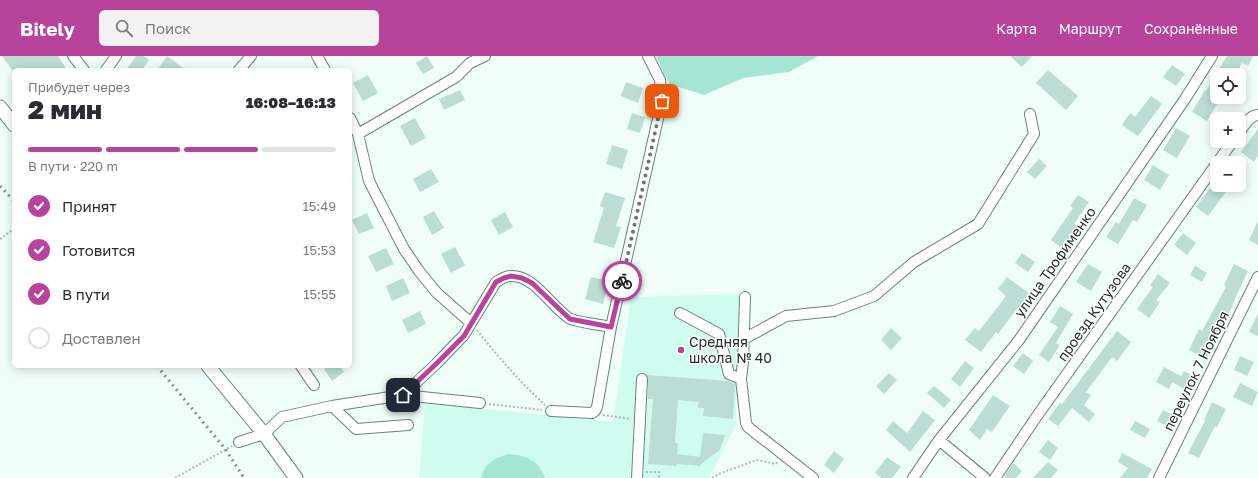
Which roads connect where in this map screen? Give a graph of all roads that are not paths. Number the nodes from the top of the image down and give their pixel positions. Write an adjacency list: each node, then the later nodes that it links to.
1 (73, 56): 8 (street)
2 (116, 56): 9 (street)
3 (251, 56): 10 (street)
4 (317, 56): 11 (street)
5 (485, 56): 18 (street)
6 (648, 56): 24 (street)
7 (1212, 56): 37 (street, улица Трофименко)
8 (82, 68)
9 (107, 68)
10 (241, 68)
11 (324, 68)
12 (0, 107): 15 (main road)
13 (1030, 114): 25 (street)
14 (1258, 115): 17 (street)
15 (12, 122)
16 (352, 122): 18 (street)
17 (1246, 123)
18 (358, 134): 23 (street)
19 (1210, 173): 44 (street, проезд Кутузова)
20 (1258, 277): 45 (street, переулок 7 Ноября)
21 (745, 297): 25 (street)
22 (680, 313): 29 (street)
23 (472, 323): 24 (street); 31 (street)
24 (611, 327): 34 (street)
25 (744, 339): 29 (street)
26 (210, 368): 36 (main road)
27 (302, 368): 30 (street)
28 (642, 379): 39 (street)
29 (740, 379): 41 (street)
30 (314, 385)
31 (403, 395): 32 (street); 33 (street)
32 (480, 403)
33 (332, 406): 35 (street); 36 (street)
34 (551, 411)
35 (408, 425)
36 (264, 434): 38 (street); 40 (main road)
37 (939, 440): 42 (street, улица Трофименко); 43 (street)
38 (239, 442)
39 (637, 475)
40 (296, 478)
41 (813, 478)
42 (913, 478)
43 (984, 478)
44 (995, 478)
45 (1159, 478)

